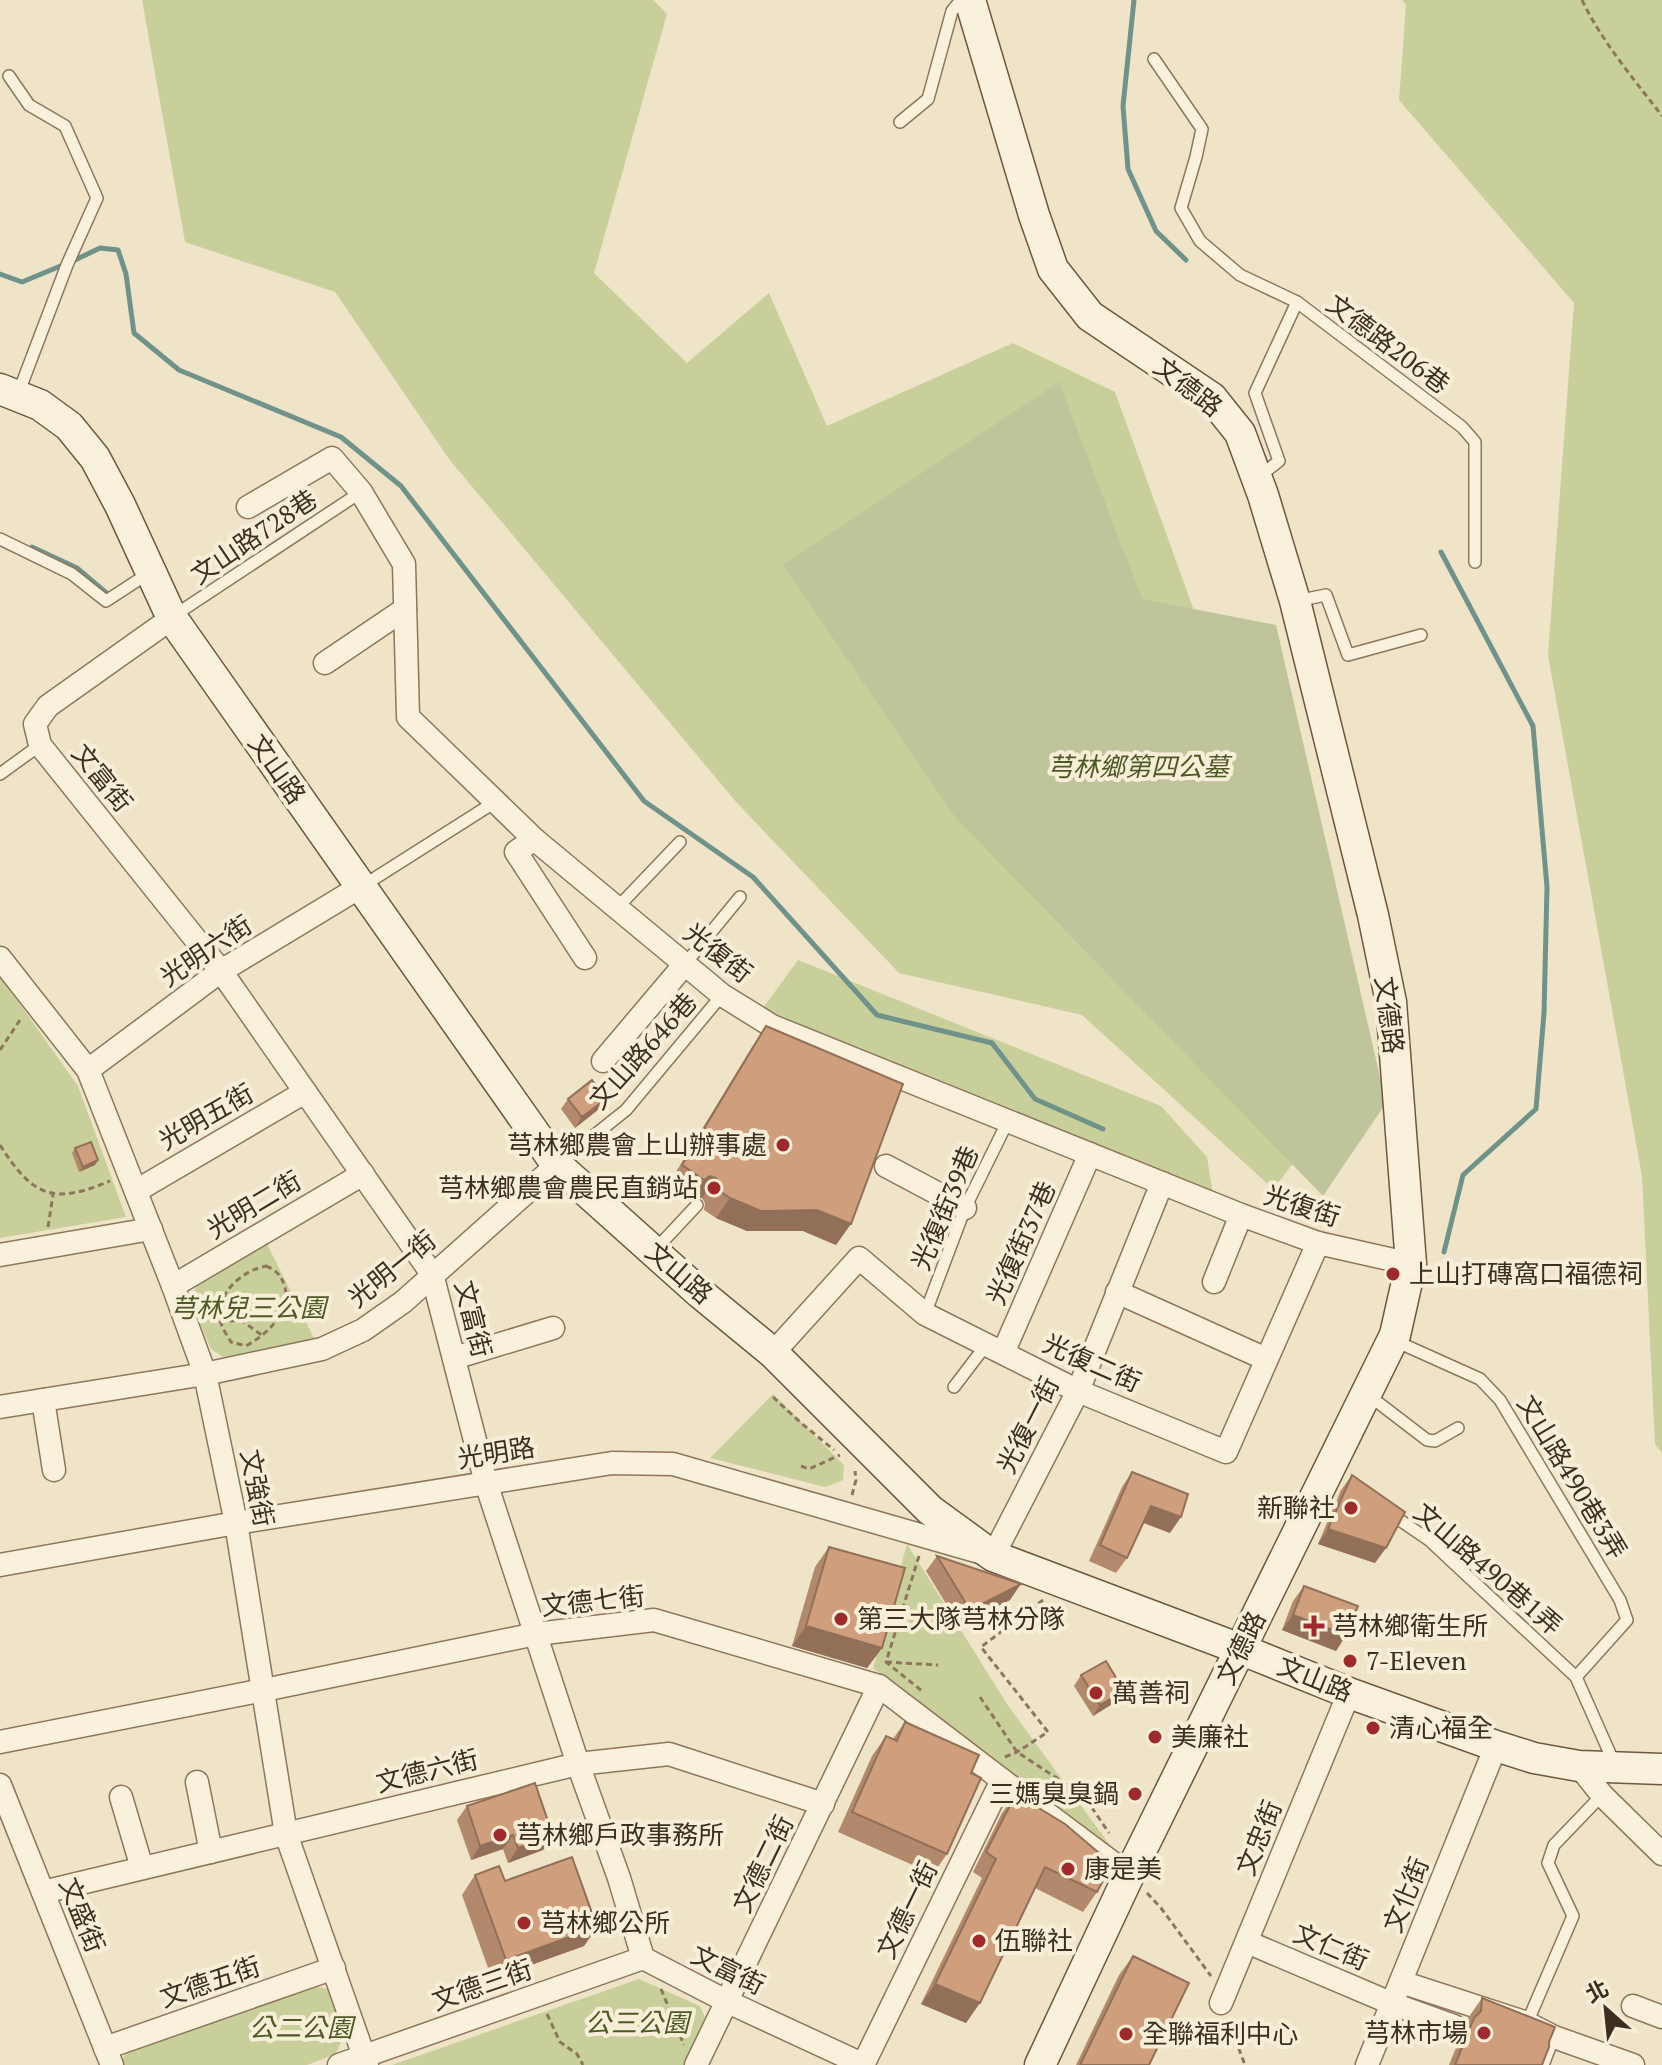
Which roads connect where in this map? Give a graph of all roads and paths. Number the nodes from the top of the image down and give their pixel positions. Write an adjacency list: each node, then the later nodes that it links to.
1 (961, 0): 7 (lane)
2 (970, 0): 10 (main road, 文德路)
3 (1582, 0): 6 (path)
4 (1154, 59): 8 (lane)
5 (9, 76): 9 (lane)
6 (1662, 116)
7 (900, 122)
8 (1297, 302): 10 (lane, 文德路206巷); 14 (lane, 文德路206巷)
9 (9, 392): 15 (main road, 文山路)
10 (1257, 478): 16 (main road, 文德路)
11 (361, 492): 12 (street, 光復街); 17 (street, 光復街); 18 (lane, 文山路728巷)
12 (248, 507)
13 (0, 539): 15 (lane)
14 (1475, 562)
15 (151, 571): 18 (main road, 文山路)
16 (1295, 601): 19 (lane); 56 (main road, 文德路)
17 (405, 609): 20 (street); 23 (street, 光復街)
18 (172, 618): 21 (street, 文富街); 26 (main road, 文山路)
19 (1421, 635)
20 (325, 663)
21 (40, 745): 22 (lane); 32 (street, 文富街)
22 (0, 774)
23 (495, 802): 24 (street, 光復街); 26 (lane)
24 (534, 839): 28 (street, 光復街); 30 (street)
25 (680, 842): 28 (lane)
26 (360, 887): 32 (street, 光明六街); 42 (main road, 文山路)
27 (740, 897): 31 (lane)
28 (617, 908): 31 (street, 光復街)
29 (0, 958): 37 (street, 文強街)
30 (585, 958)
31 (685, 964): 33 (street, 光復街); 36 (street)
32 (221, 971): 37 (street, 光明六街); 38 (street, 文富街)
33 (722, 995): 39 (street, 光復街); 42 (lane, 文山路646巷)
34 (20, 1020): 35 (path)
35 (0, 1050)
36 (603, 1061)
37 (88, 1070): 45 (street, 文強街)
38 (305, 1092): 44 (street, 文富街); 45 (street, 光明五街)
39 (1008, 1121): 41 (street, 光復街); 49 (lane, 光復街39巷)
40 (0, 1145): 47 (path)
41 (1090, 1154): 46 (street, 光復街); 66 (street, 光復街37巷)
42 (557, 1165): 54 (main road, 文山路); 57 (street, 光明一街)
43 (886, 1166): 49 (street)
44 (363, 1174): 57 (street, 文富街); 59 (street, 光明二街)
45 (132, 1182): 47 (path); 51 (street, 文強街)
46 (1162, 1183): 50 (street, 光復街); 60 (street, 光復一街)
47 (53, 1194): 53 (path)
48 (697, 1205): 54 (lane)
49 (965, 1208): 61 (lane, 光復街39巷)
50 (1241, 1215): 52 (street, 光復街); 58 (street)
51 (151, 1229): 53 (street); 59 (street, 文強街)
52 (1318, 1243): 56 (street, 光復街); 69 (street, 光復二街)
53 (46, 1247): 55 (street)
54 (654, 1252): 67 (main road, 文山路)
55 (0, 1255)
56 (1411, 1264): 65 (main road, 文德路)
57 (432, 1274): 68 (street, 文富街); 70 (street, 光明一街)
58 (1214, 1282)
59 (173, 1286): 70 (street, 文強街)
60 (1117, 1292): 69 (street); 72 (street, 光復一街)
61 (925, 1314): 66 (street, 光復二街); 67 (street, 光復二街)
62 (220, 1322): 64 (path); 64 (path); 64 (path)
63 (553, 1328): 68 (street)
64 (263, 1336)
65 (1393, 1340): 73 (main road, 文德路); 95 (lane, 文山路490巷3弄)
66 (995, 1349): 71 (lane); 72 (street, 光復二街)
67 (773, 1353): 88 (main road, 文山路)
68 (454, 1358): 83 (street, 文富街)
69 (1266, 1359): 72 (street, 光復二街)
70 (205, 1374): 75 (street, 光明一街); 86 (street, 文強街)
71 (954, 1387)
72 (1078, 1391): 88 (street, 光復一街)
73 (1366, 1393): 77 (lane); 92 (main road, 文德路)
74 (773, 1397): 78 (path)
75 (43, 1400): 76 (street, 光明一街); 82 (street)
76 (0, 1407)
77 (1458, 1428)
78 (840, 1455): 79 (path); 80 (path)
79 (847, 1461)
80 (801, 1466)
81 (855, 1467): 85 (path)
82 (54, 1470)
83 (486, 1483): 85 (street, 光明路); 86 (street, 光明路); 91 (street, 文富街)
84 (1378, 1506): 95 (lane, 文山路490巷1弄)
85 (847, 1513): 87 (street, 光明路)
86 (236, 1523): 89 (street, 光明路); 97 (street, 文強街)
87 (925, 1536): 88 (street, 光明路); 93 (path)
88 (993, 1556): 90 (main road, 文山路)
89 (0, 1565)
90 (1065, 1583): 92 (main road, 文山路); 103 (path)
91 (536, 1634): 96 (street, 文德七街); 97 (street, 文德七街); 104 (street, 文富街)
92 (1240, 1649): 99 (main road, 文山路); 118 (main road, 文德路)
93 (886, 1662): 94 (path); 98 (path)
94 (938, 1665)
95 (1576, 1677): 106 (lane)
96 (879, 1686): 107 (street, 文德七街); 113 (street, 文德二街)
97 (264, 1690): 101 (street, 文德七街); 114 (street, 文強街)
98 (921, 1691)
99 (1349, 1693): 102 (main road, 文山路); 120 (street, 文忠街)
100 (980, 1697): 103 (path)
101 (0, 1742)
102 (1496, 1746): 105 (main road, 文山路); 123 (street, 文化街)
103 (1017, 1752): 107 (path); 118 (path)
104 (578, 1764): 113 (street, 文德六街); 114 (street, 文德六街); 121 (street, 文富街)
105 (1579, 1766): 106 (main road, 文山路); 111 (street)
106 (1616, 1768): 108 (main road, 文山路)
107 (1002, 1769): 118 (street, 文德七街); 139 (street, 文德一街)
108 (1662, 1769)
109 (197, 1782): 115 (street)
110 (0, 1785): 119 (street, 文盛街)
111 (1602, 1795): 116 (street); 131 (lane)
112 (121, 1797): 117 (street)
113 (823, 1804): 126 (street, 文德二街)
114 (286, 1834): 115 (street, 文德六街); 122 (street, 文強街)
115 (211, 1852): 117 (street, 文德六街)
116 (1662, 1854)
117 (142, 1868): 119 (street, 文德六街)
118 (1129, 1875): 127 (path); 140 (main road, 文德路)
119 (43, 1892): 135 (street, 文盛街)
120 (1247, 1942): 127 (street, 文忠街); 128 (street, 文仁街)
121 (643, 1958): 125 (street, 文德三街); 126 (street, 文富街)
122 (334, 1968): 135 (street, 文德五街); 136 (street, 文強街)
123 (1401, 1982): 128 (street, 文化街); 131 (street)
124 (659, 1984): 134 (path)
125 (538, 1995): 136 (street, 文德三街); 138 (path)
126 (728, 2002): 134 (street, 文德二街); 139 (street, 文富街)
127 (1221, 2003): 141 (path)
128 (1393, 2004): 132 (street, 文仁街); 142 (street, 文化街)
129 (1633, 2006): 130 (street)
130 (1662, 2017)
131 (1527, 2023): 133 (street)
132 (1454, 2026)
133 (1554, 2037): 143 (lane); 144 (street)
134 (691, 2056)
135 (109, 2057)
136 (365, 2061): 137 (street, 文德三街)
137 (339, 2065)
138 (583, 2065)
139 (863, 2065)
140 (1040, 2065)
141 (1245, 2065)
142 (1367, 2065)
143 (1543, 2065)
144 (1633, 2065)

